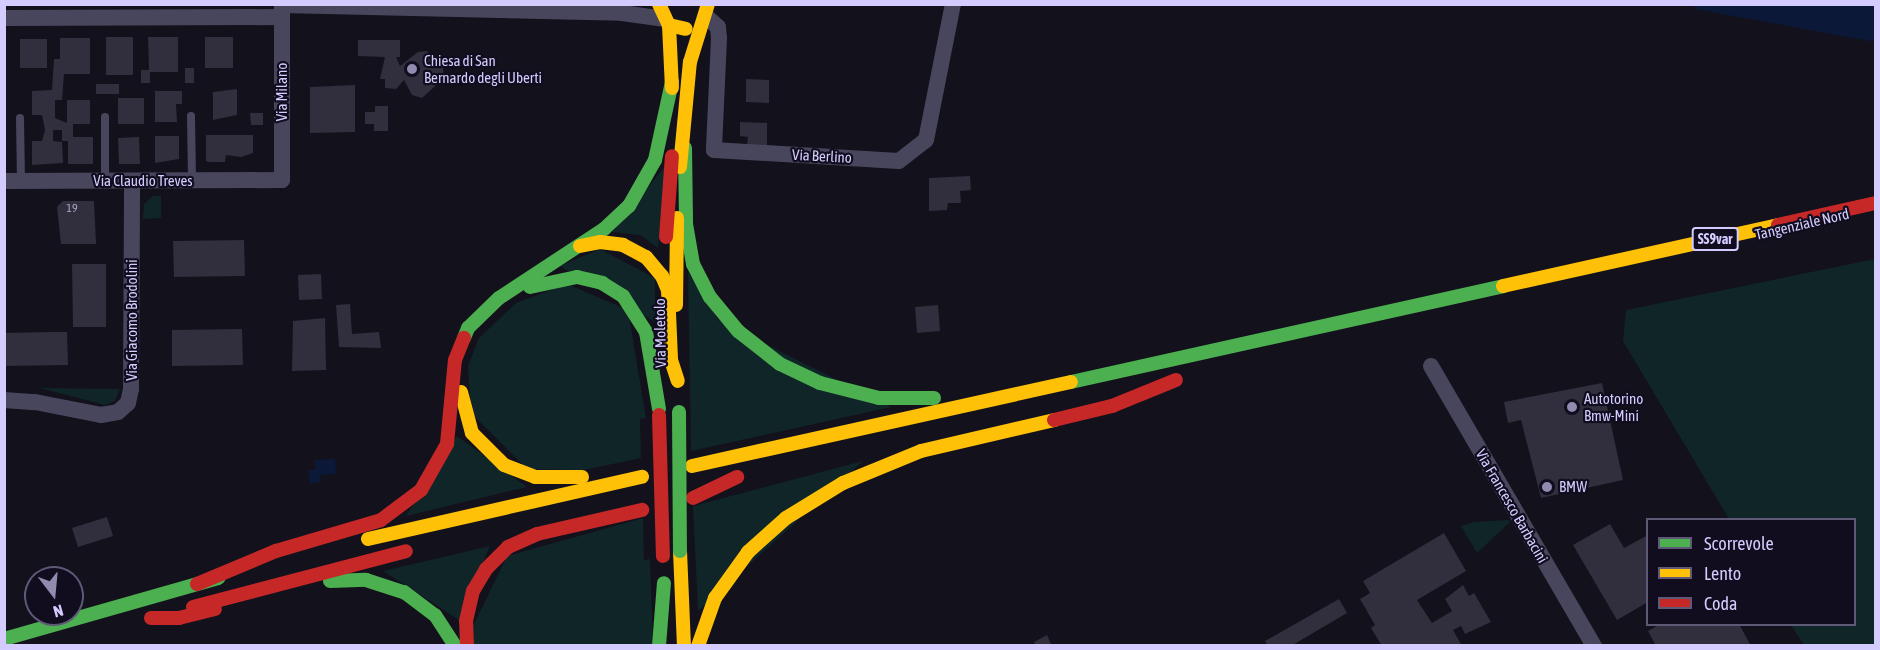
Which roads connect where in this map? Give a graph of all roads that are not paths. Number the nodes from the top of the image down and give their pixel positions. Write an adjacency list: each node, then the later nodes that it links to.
1 (5, 4): 8 (street)
2 (639, 4): 5 (street)
3 (952, 4): 6 (street, Via Berlino)
4 (282, 9): 5 (street); 8 (street); 15 (street, Via Milano)
5 (622, 13): 7 (street)
6 (705, 14): 7 (main road); 13 (main road, Via Moletolo)
7 (664, 16): 9 (main road, Via Moletolo)
8 (5, 18)
9 (672, 82): 20 (main road); 21 (main road, Via Moletolo)
10 (191, 116): 18 (lane)
11 (105, 117): 17 (lane)
12 (20, 118): 16 (lane)
13 (685, 147): 23 (main road); 24 (main road, Via Moletolo)
14 (132, 180): 17 (street, Via Claudio Treves); 18 (street, Via Claudio Treves); 25 (street, Via Giacomo Brodolini)
15 (282, 180): 18 (street, Via Claudio Treves)
16 (13, 181): 17 (street, Via Claudio Treves)
17 (105, 181)
18 (192, 181)
19 (1875, 203): 23 (main road, SS9var)
20 (571, 251): 21 (main road); 34 (main road)
21 (662, 276): 24 (main road); 26 (main road, Via Moletolo)
22 (1431, 366): 46 (street, Via Francesco Barbacini)
23 (1089, 377): 28 (main road)
24 (678, 381): 44 (main road, Via Moletolo, bridge)
25 (4, 400)
26 (659, 412): 33 (main road, Via Moletolo, bridge); 34 (main road)
27 (910, 438): 45 (main road)
28 (691, 461)
29 (743, 476): 30 (main road)
30 (692, 493)
31 (519, 525): 41 (main road)
32 (418, 548): 40 (main road)
33 (663, 583): 42 (main road); 43 (main road, Via Moletolo)
34 (197, 584): 35 (main road)
35 (84, 616)
36 (24, 624): 37 (main road)
37 (4, 626)
38 (49, 626): 39 (main road)
39 (4, 639)
40 (455, 645)
41 (467, 645)
42 (659, 645)
43 (669, 645)
44 (684, 645)
45 (698, 645)
46 (1594, 645)

